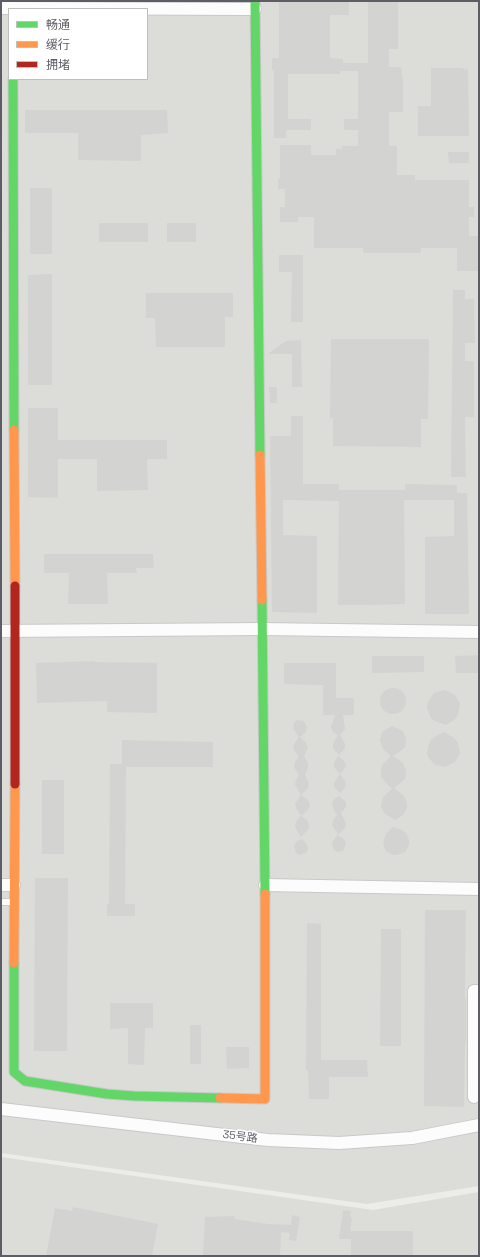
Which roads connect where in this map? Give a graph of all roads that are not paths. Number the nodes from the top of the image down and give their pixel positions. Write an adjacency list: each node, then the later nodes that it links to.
1 (255, 5): 2 (street); 4 (street)
2 (70, 8)
3 (13, 80): 6 (street)
4 (262, 629): 6 (street); 7 (street); 10 (street)
5 (1, 631): 6 (street)
6 (15, 631): 9 (street)
7 (479, 632)
8 (1, 884): 9 (street)
9 (14, 885): 13 (street)
10 (265, 885): 11 (street); 13 (street)
11 (479, 889)
12 (1, 902): 13 (lane)
13 (14, 902)
14 (479, 991): 15 (street)
15 (474, 1097)
16 (1, 1109): 17 (street, 35号路)
17 (479, 1125)

